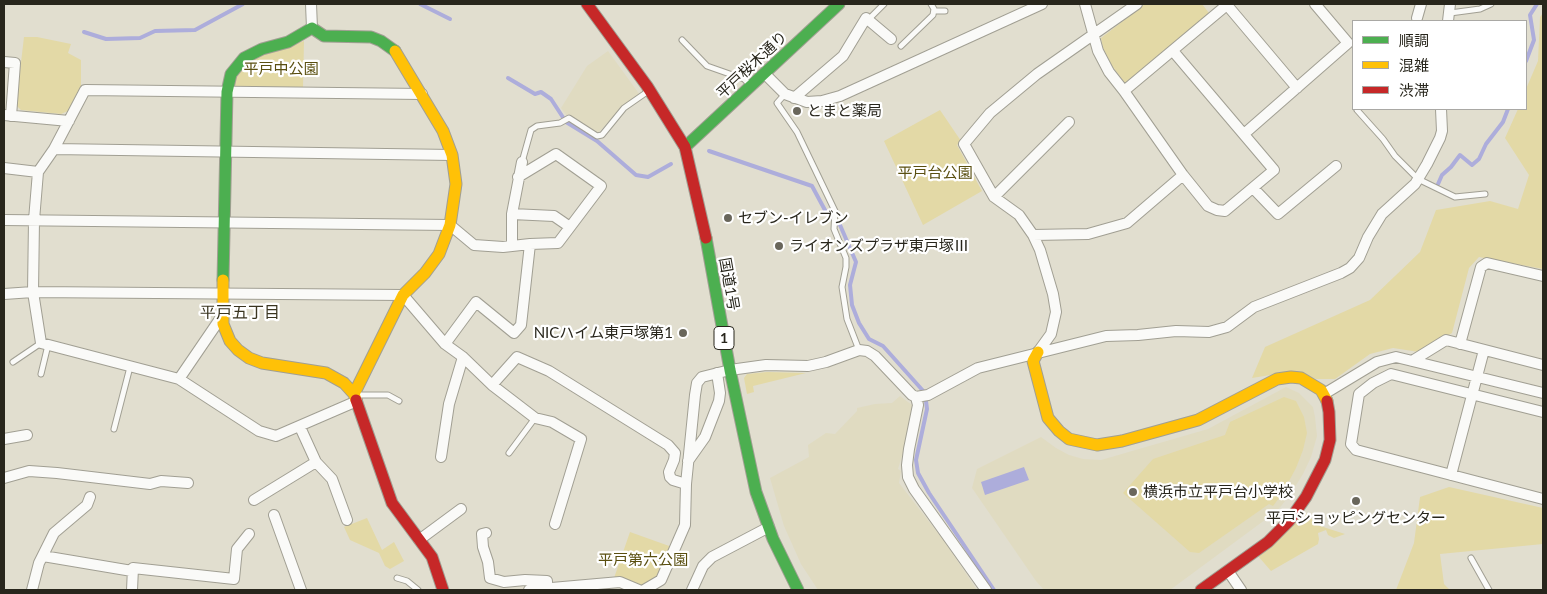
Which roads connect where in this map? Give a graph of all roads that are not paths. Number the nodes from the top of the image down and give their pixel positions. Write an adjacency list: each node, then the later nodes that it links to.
1 (311, 4): 18 (street)
2 (587, 4): 28 (main road, 国道1号 / 1)
3 (838, 4): 25 (main road, 平戸桜木通り)
4 (884, 4): 17 (lane)
5 (931, 4): 13 (lane)
6 (1042, 4): 32 (street)
7 (1085, 4): 19 (street)
8 (1137, 4): 19 (street)
9 (1228, 4): 23 (street); 27 (street)
10 (1315, 4): 27 (street)
11 (1421, 4): 16 (street)
12 (1491, 4): 15 (lane)
13 (934, 11): 14 (lane); 22 (lane)
14 (945, 11)
15 (1449, 13)
16 (1417, 18)
17 (868, 20): 20 (street); 32 (street)
18 (312, 28): 30 (main road); 31 (main road)
19 (1094, 36): 29 (street); 52 (street)
20 (891, 39)
21 (682, 40): 26 (lane)
22 (901, 46)
23 (1173, 51): 29 (street); 38 (street)
24 (4, 62): 35 (street)
25 (765, 74): 26 (main road, 平戸桜木通り); 32 (street)
26 (752, 86): 39 (main road, 平戸桜木通り)
27 (1297, 88): 38 (street)
28 (649, 90): 39 (main road, 国道1号 / 1); 43 (lane)
29 (1124, 91): 47 (street)
30 (227, 92): 31 (street); 36 (street); 41 (main road)
31 (422, 94): 42 (main road)
32 (789, 96): 71 (lane)
33 (1357, 110): 49 (lane)
34 (1441, 110): 49 (street)
35 (7, 116): 36 (street)
36 (69, 121): 40 (street)
37 (1069, 122): 52 (street)
38 (1244, 134): 50 (street)
39 (685, 147): 79 (main road, 国道1号 / 1)
40 (54, 149): 41 (street); 46 (street)
41 (225, 152): 42 (street); 56 (main road)
42 (452, 155): 57 (main road)
43 (522, 162): 48 (street)
44 (1336, 166): 50 (street)
45 (4, 168): 46 (street)
46 (38, 172): 55 (street)
47 (1183, 175): 50 (street); 59 (street)
48 (518, 177): 53 (street); 58 (street)
49 (1418, 179): 51 (lane); 73 (street)
50 (1253, 188)
51 (1485, 194)
52 (994, 197): 59 (street)
53 (512, 214): 58 (street); 61 (street)
54 (4, 220): 55 (street)
55 (34, 220): 56 (street); 63 (street)
56 (223, 223): 57 (street); 64 (main road)
57 (450, 225): 61 (street); 66 (main road)
58 (570, 227): 60 (street)
59 (1033, 235): 73 (street)
60 (530, 244): 61 (street); 69 (street)
61 (512, 245)
62 (1543, 276): 70 (street)
63 (33, 292): 64 (street); 65 (street); 68 (street)
64 (223, 293): 66 (street); 67 (main road)
65 (4, 294)
66 (403, 295): 69 (street); 88 (main road)
67 (222, 316): 83 (street); 88 (main road)
68 (45, 343): 76 (lane); 78 (street); 81 (lane)
69 (445, 344): 74 (street)
70 (1460, 344): 72 (street); 75 (street)
71 (859, 350): 79 (street); 89 (street)
72 (1484, 350): 77 (street); 82 (street)
73 (1038, 352): 86 (main road); 89 (street)
74 (463, 358): 84 (street); 98 (street)
75 (1412, 361): 82 (street); 86 (street)
76 (13, 362)
77 (1543, 365)
78 (130, 366): 83 (street); 94 (lane)
79 (730, 370): 80 (street); 112 (main road, 国道1号 / 1)
80 (717, 373): 100 (street); 100 (street)
81 (41, 374)
82 (1477, 377): 85 (street); 87 (street)
83 (179, 379): 93 (street)
84 (492, 385): 92 (street); 104 (street)
85 (1543, 393)
86 (1324, 394): 119 (main road)
87 (1472, 395): 91 (street); 101 (street); 101 (street)
88 (355, 396): 90 (lane); 93 (street); 115 (main road)
89 (916, 397): 132 (street)
90 (399, 401)
91 (1543, 412)
92 (534, 418): 97 (lane); 111 (street)
93 (300, 426): 99 (street)
94 (114, 429)
95 (27, 434): 96 (street)
96 (4, 439)
97 (509, 453)
98 (441, 457)
99 (316, 462): 107 (street); 110 (street)
100 (688, 462): 104 (street)
101 (1451, 475): 106 (street)
102 (4, 478): 103 (street)
103 (188, 483)
104 (686, 484): 130 (street)
105 (90, 497): 116 (street)
106 (1543, 499)
107 (254, 500)
108 (461, 509): 115 (street)
109 (274, 515): 125 (street)
110 (347, 520)
111 (555, 524)
112 (768, 528): 122 (street); 131 (main road, 国道1号 / 1)
113 (486, 533): 121 (street)
114 (248, 534): 118 (street)
115 (419, 540): 127 (main road)
116 (43, 556): 118 (street); 123 (street)
117 (1472, 558): 135 (lane)
118 (132, 571): 124 (street)
119 (1228, 571): 133 (main road); 134 (street)
120 (397, 578): 126 (lane)
121 (547, 588): 128 (street); 129 (street)
122 (695, 588)
123 (32, 590)
124 (132, 590)
125 (301, 590)
126 (418, 590)
127 (443, 590)
128 (529, 590)
129 (639, 590)
130 (644, 590)
131 (798, 590)
132 (986, 590)
133 (1201, 590)
134 (1241, 590)
135 (1489, 590)

